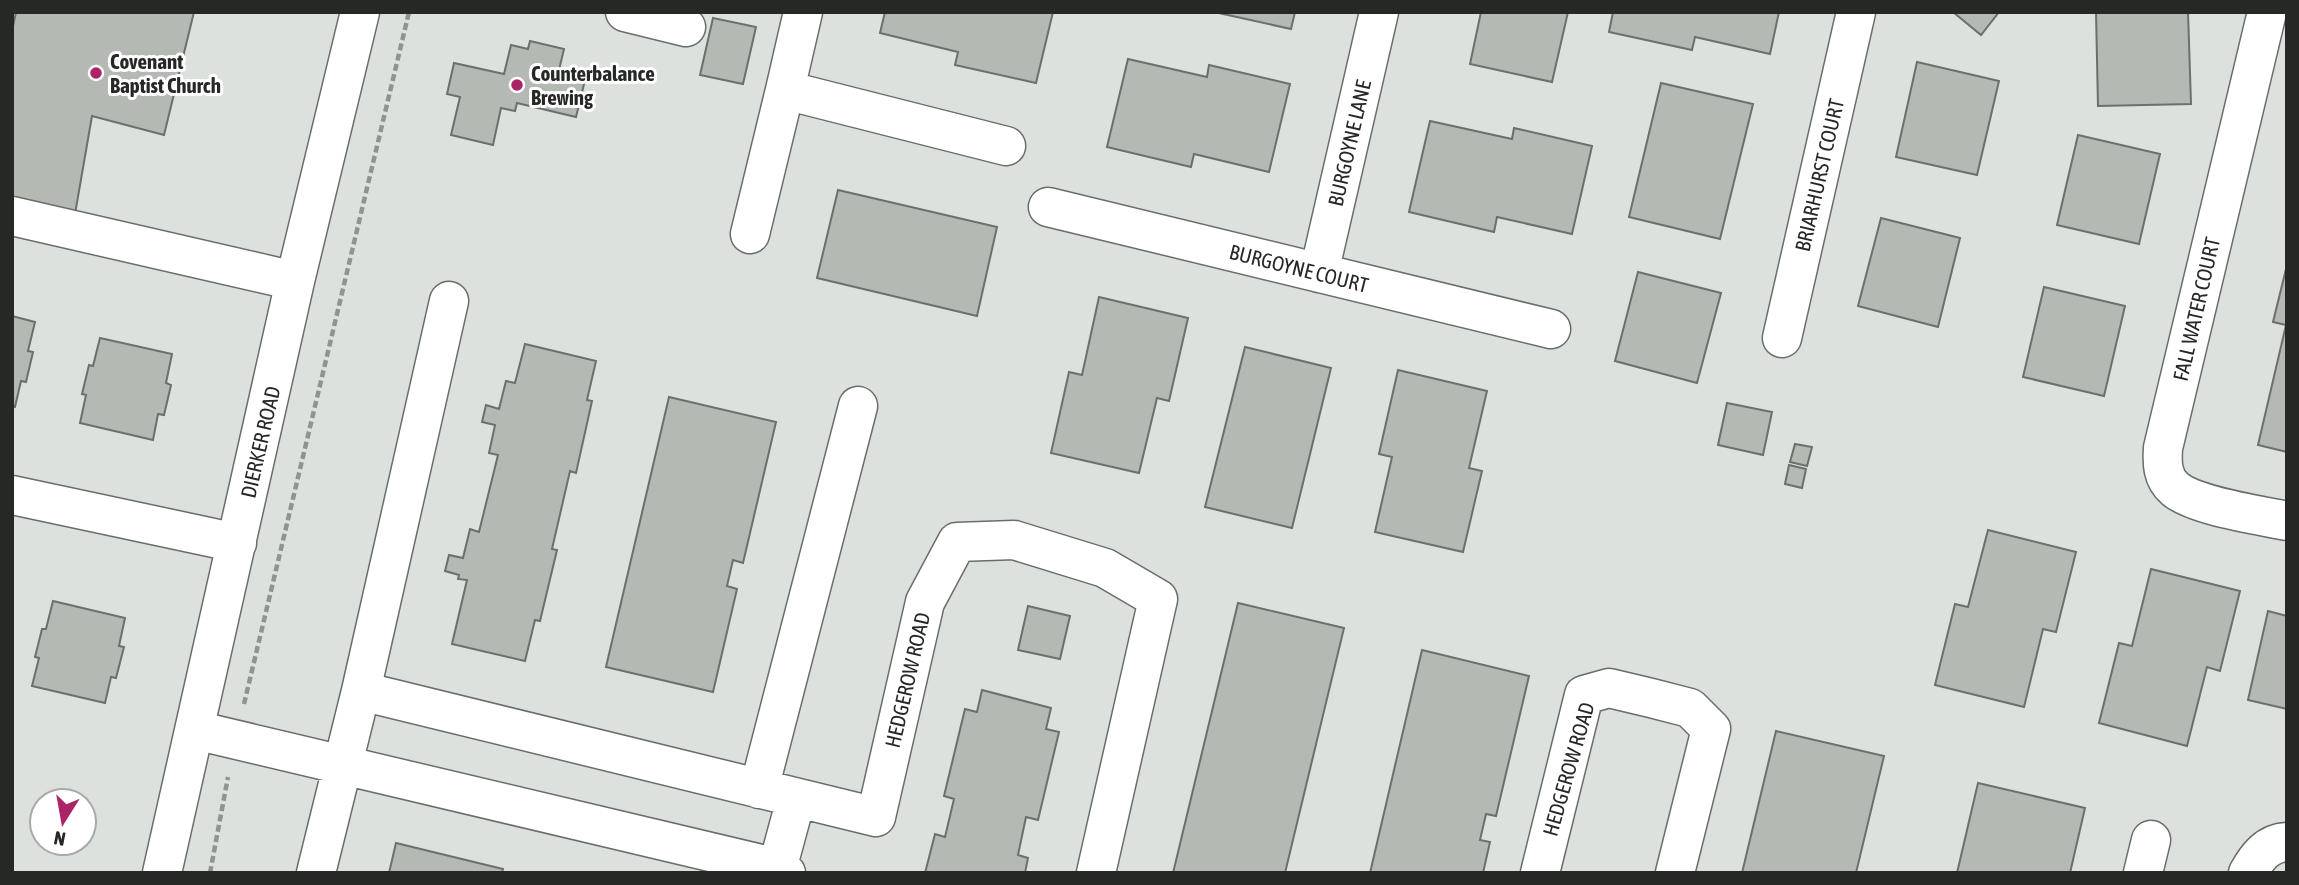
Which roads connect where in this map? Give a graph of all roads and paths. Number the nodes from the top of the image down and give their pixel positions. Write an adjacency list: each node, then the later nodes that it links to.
1 (360, 12): 15 (street, DIERKER ROAD)
2 (409, 12): 25 (path)
3 (625, 12): 8 (street)
4 (803, 12): 9 (street)
5 (1379, 12): 14 (street, BURGOYNE LANE)
6 (1856, 12): 18 (street, BRIARHURST COURT)
7 (2267, 12): 21 (street, FALL WATER COURT)
8 (686, 27)
9 (785, 90): 10 (street); 13 (street)
10 (1006, 146)
11 (1048, 207): 14 (street, BURGOYNE COURT)
12 (12, 216): 15 (street)
13 (750, 234)
14 (1319, 273): 17 (street, BURGOYNE COURT)
15 (295, 281): 22 (street, DIERKER ROAD)
16 (449, 301): 23 (street)
17 (1551, 329)
18 (1782, 338)
19 (858, 406): 27 (street)
20 (12, 495): 22 (street)
21 (2287, 521)
22 (237, 543): 24 (street, DIERKER ROAD)
23 (361, 691): 26 (street); 27 (street, HEDGEROW ROAD)
24 (195, 730): 25 (street); 31 (street, DIERKER ROAD)
25 (236, 740): 26 (street); 32 (path)
26 (342, 764): 30 (street); 33 (street)
27 (760, 789): 28 (street, HEDGEROW ROAD)
28 (796, 799): 30 (street); 34 (street, HEDGEROW ROAD)
29 (2287, 842): 37 (street)
30 (780, 871)
31 (162, 873)
32 (210, 873)
33 (316, 873)
34 (1096, 873)
35 (1540, 873): 36 (street, HEDGEROW ROAD)
36 (1675, 873)
37 (2248, 873)

